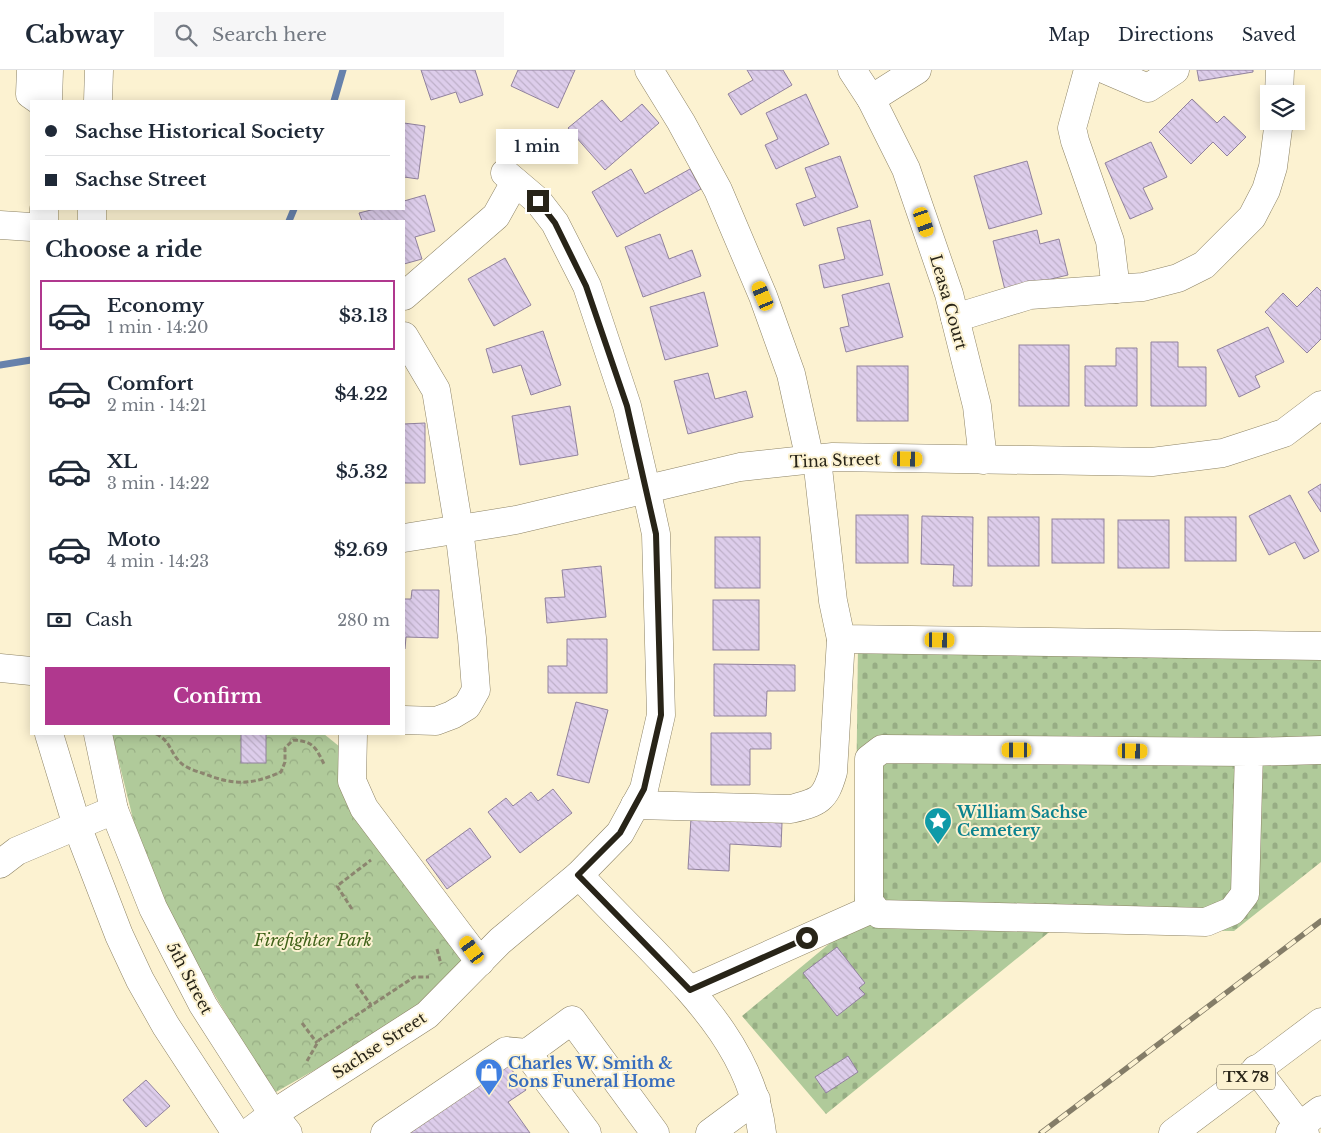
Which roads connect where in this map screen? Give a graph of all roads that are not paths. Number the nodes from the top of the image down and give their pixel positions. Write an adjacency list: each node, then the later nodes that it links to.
1 (31, 70): 13 (street)
2 (49, 70): 14 (street)
3 (99, 70): 15 (street)
4 (649, 70): 24 (street)
5 (852, 70): 12 (street, Leasa Court)
6 (917, 70): 12 (street)
7 (1088, 70): 19 (street)
8 (1106, 70): 9 (street)
9 (1175, 70)
10 (1280, 70): 11 (street)
11 (1279, 85)
12 (871, 99): 21 (street, Leasa Court)
13 (39, 100)
14 (48, 100)
15 (98, 100)
16 (1278, 130): 19 (street)
17 (0, 225): 18 (street)
18 (30, 227)
19 (1116, 289): 21 (street)
20 (405, 295): 26 (street, Sachse Street)
21 (955, 318): 25 (street, Leasa Court)
22 (405, 338): 27 (street)
23 (1321, 405): 25 (street, Tina Street)
24 (813, 459): 25 (street, Tina Street); 26 (street, Tina Street); 29 (street)
25 (983, 460)
26 (646, 488): 27 (street, Tina Street); 39 (street, Sachse Street)
27 (459, 529): 28 (street, Tina Street); 33 (street)
28 (405, 538)
29 (841, 639): 30 (street); 39 (street)
30 (1321, 646)
31 (0, 668): 32 (street)
32 (30, 671)
33 (405, 720)
34 (49, 735): 41 (street)
35 (98, 735): 40 (street, 5th Street)
36 (353, 735): 45 (street)
37 (1321, 750): 38 (street)
38 (1249, 752): 44 (street); 44 (street)
39 (636, 805): 43 (street, Sachse Street)
40 (114, 810): 41 (street); 51 (street, 5th Street)
41 (77, 826): 42 (street); 53 (street)
42 (0, 864)
43 (578, 875): 45 (street, Sachse Street); 46 (street)
44 (874, 908): 46 (street)
45 (480, 962): 51 (street, Sachse Street)
46 (690, 990): 50 (street)
47 (1321, 1022): 49 (street, TX 78)
48 (527, 1053): 55 (street); 56 (street); 57 (street)
49 (1256, 1069): 52 (street); 60 (street, TX 78)
50 (756, 1100): 58 (street); 59 (street)
51 (281, 1123): 54 (street, Sachse Street)
52 (1304, 1126)
53 (236, 1133)
54 (248, 1133)
55 (385, 1133)
56 (587, 1133)
57 (655, 1133)
58 (710, 1133)
59 (762, 1133)
60 (1172, 1133)

